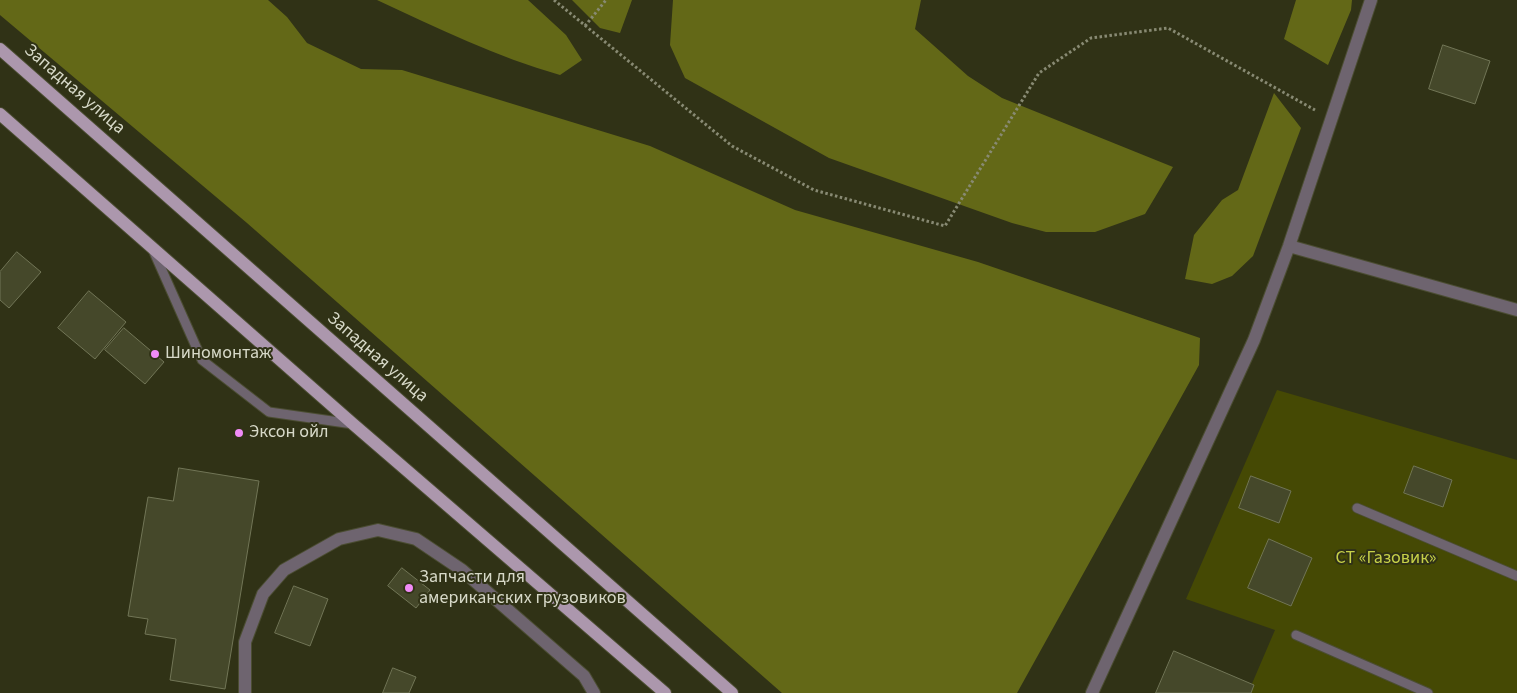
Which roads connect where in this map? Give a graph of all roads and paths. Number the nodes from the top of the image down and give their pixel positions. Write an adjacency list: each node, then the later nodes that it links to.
1 (554, 0): 4 (path)
2 (606, 0): 4 (path)
3 (1370, 0): 7 (street)
4 (585, 26): 7 (path)
5 (0, 48): 18 (main road, Западная улица)
6 (0, 114): 9 (main road)
7 (1331, 119): 8 (street)
8 (1289, 246): 10 (street); 19 (street)
9 (152, 248): 11 (main road); 11 (lane)
10 (1517, 310)
11 (353, 424): 17 (main road)
12 (1357, 508): 13 (lane)
13 (1517, 576)
14 (1296, 635): 20 (lane)
15 (245, 693): 16 (street)
16 (594, 693)
17 (664, 693)
18 (732, 693)
19 (1092, 693)
20 (1428, 693)

